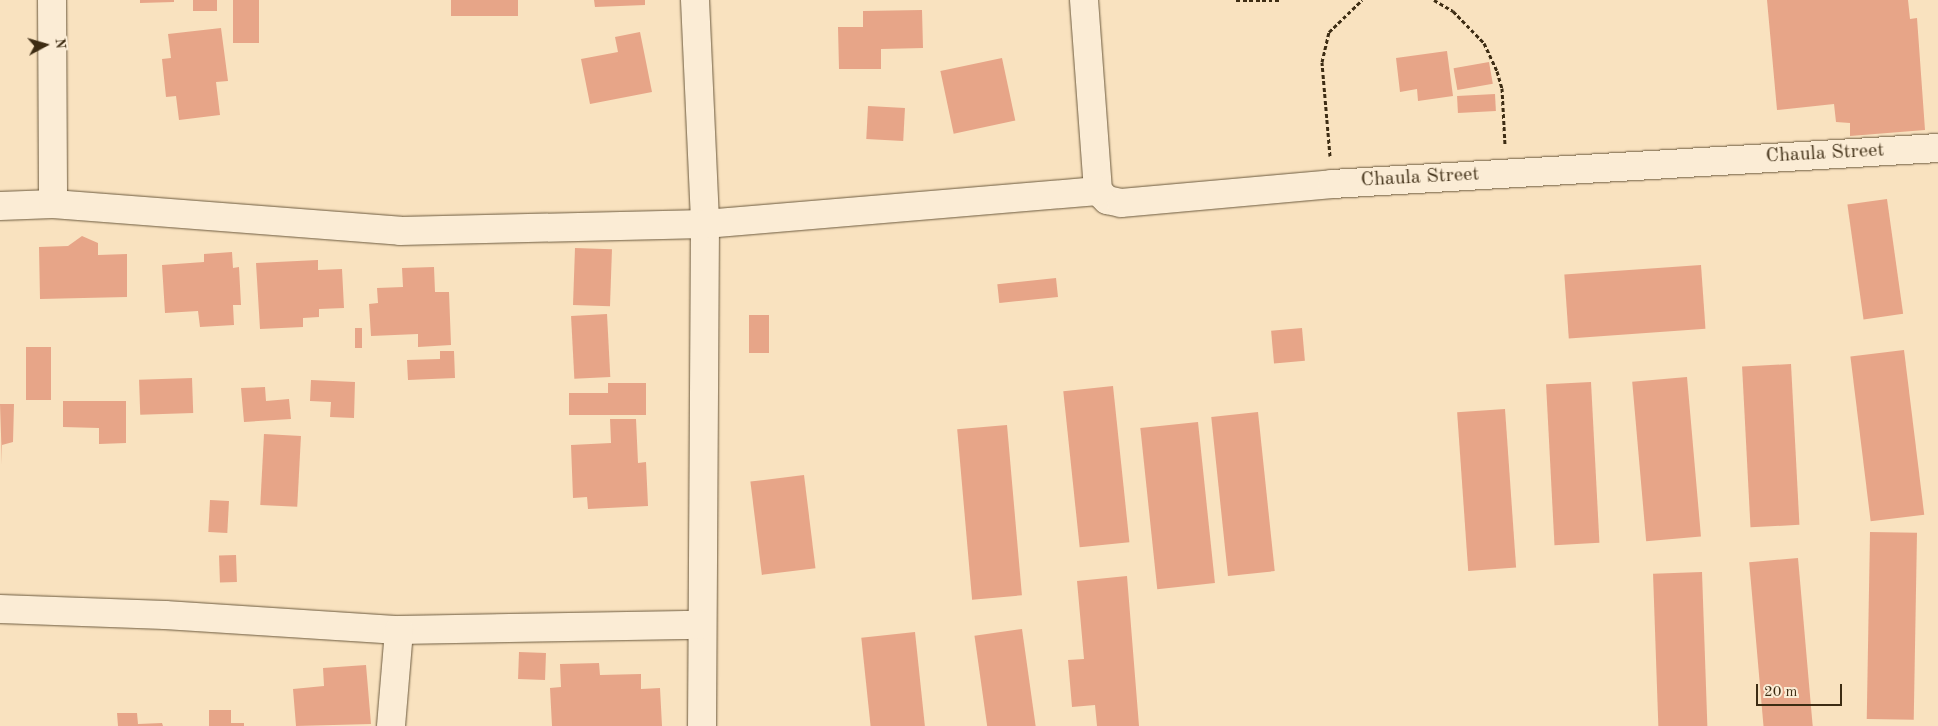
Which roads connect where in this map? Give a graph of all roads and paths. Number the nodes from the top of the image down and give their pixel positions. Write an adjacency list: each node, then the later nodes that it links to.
1 (52, 0): 12 (street)
2 (695, 0): 14 (street)
3 (1084, 0): 11 (street)
4 (1236, 0): 5 (path)
5 (1281, 0)
6 (1362, 0): 10 (path)
7 (1434, 0): 9 (path)
8 (1938, 148): 9 (street, Chaula Street)
9 (1506, 173): 10 (street, Chaula Street)
10 (1332, 184): 11 (street, Chaula Street)
11 (1098, 191): 14 (street)
12 (53, 204): 13 (street); 14 (street)
13 (0, 206)
14 (705, 224): 16 (street)
15 (0, 609): 17 (street)
16 (700, 625): 17 (street); 19 (street)
17 (399, 630): 18 (street)
18 (392, 726)
19 (702, 726)

